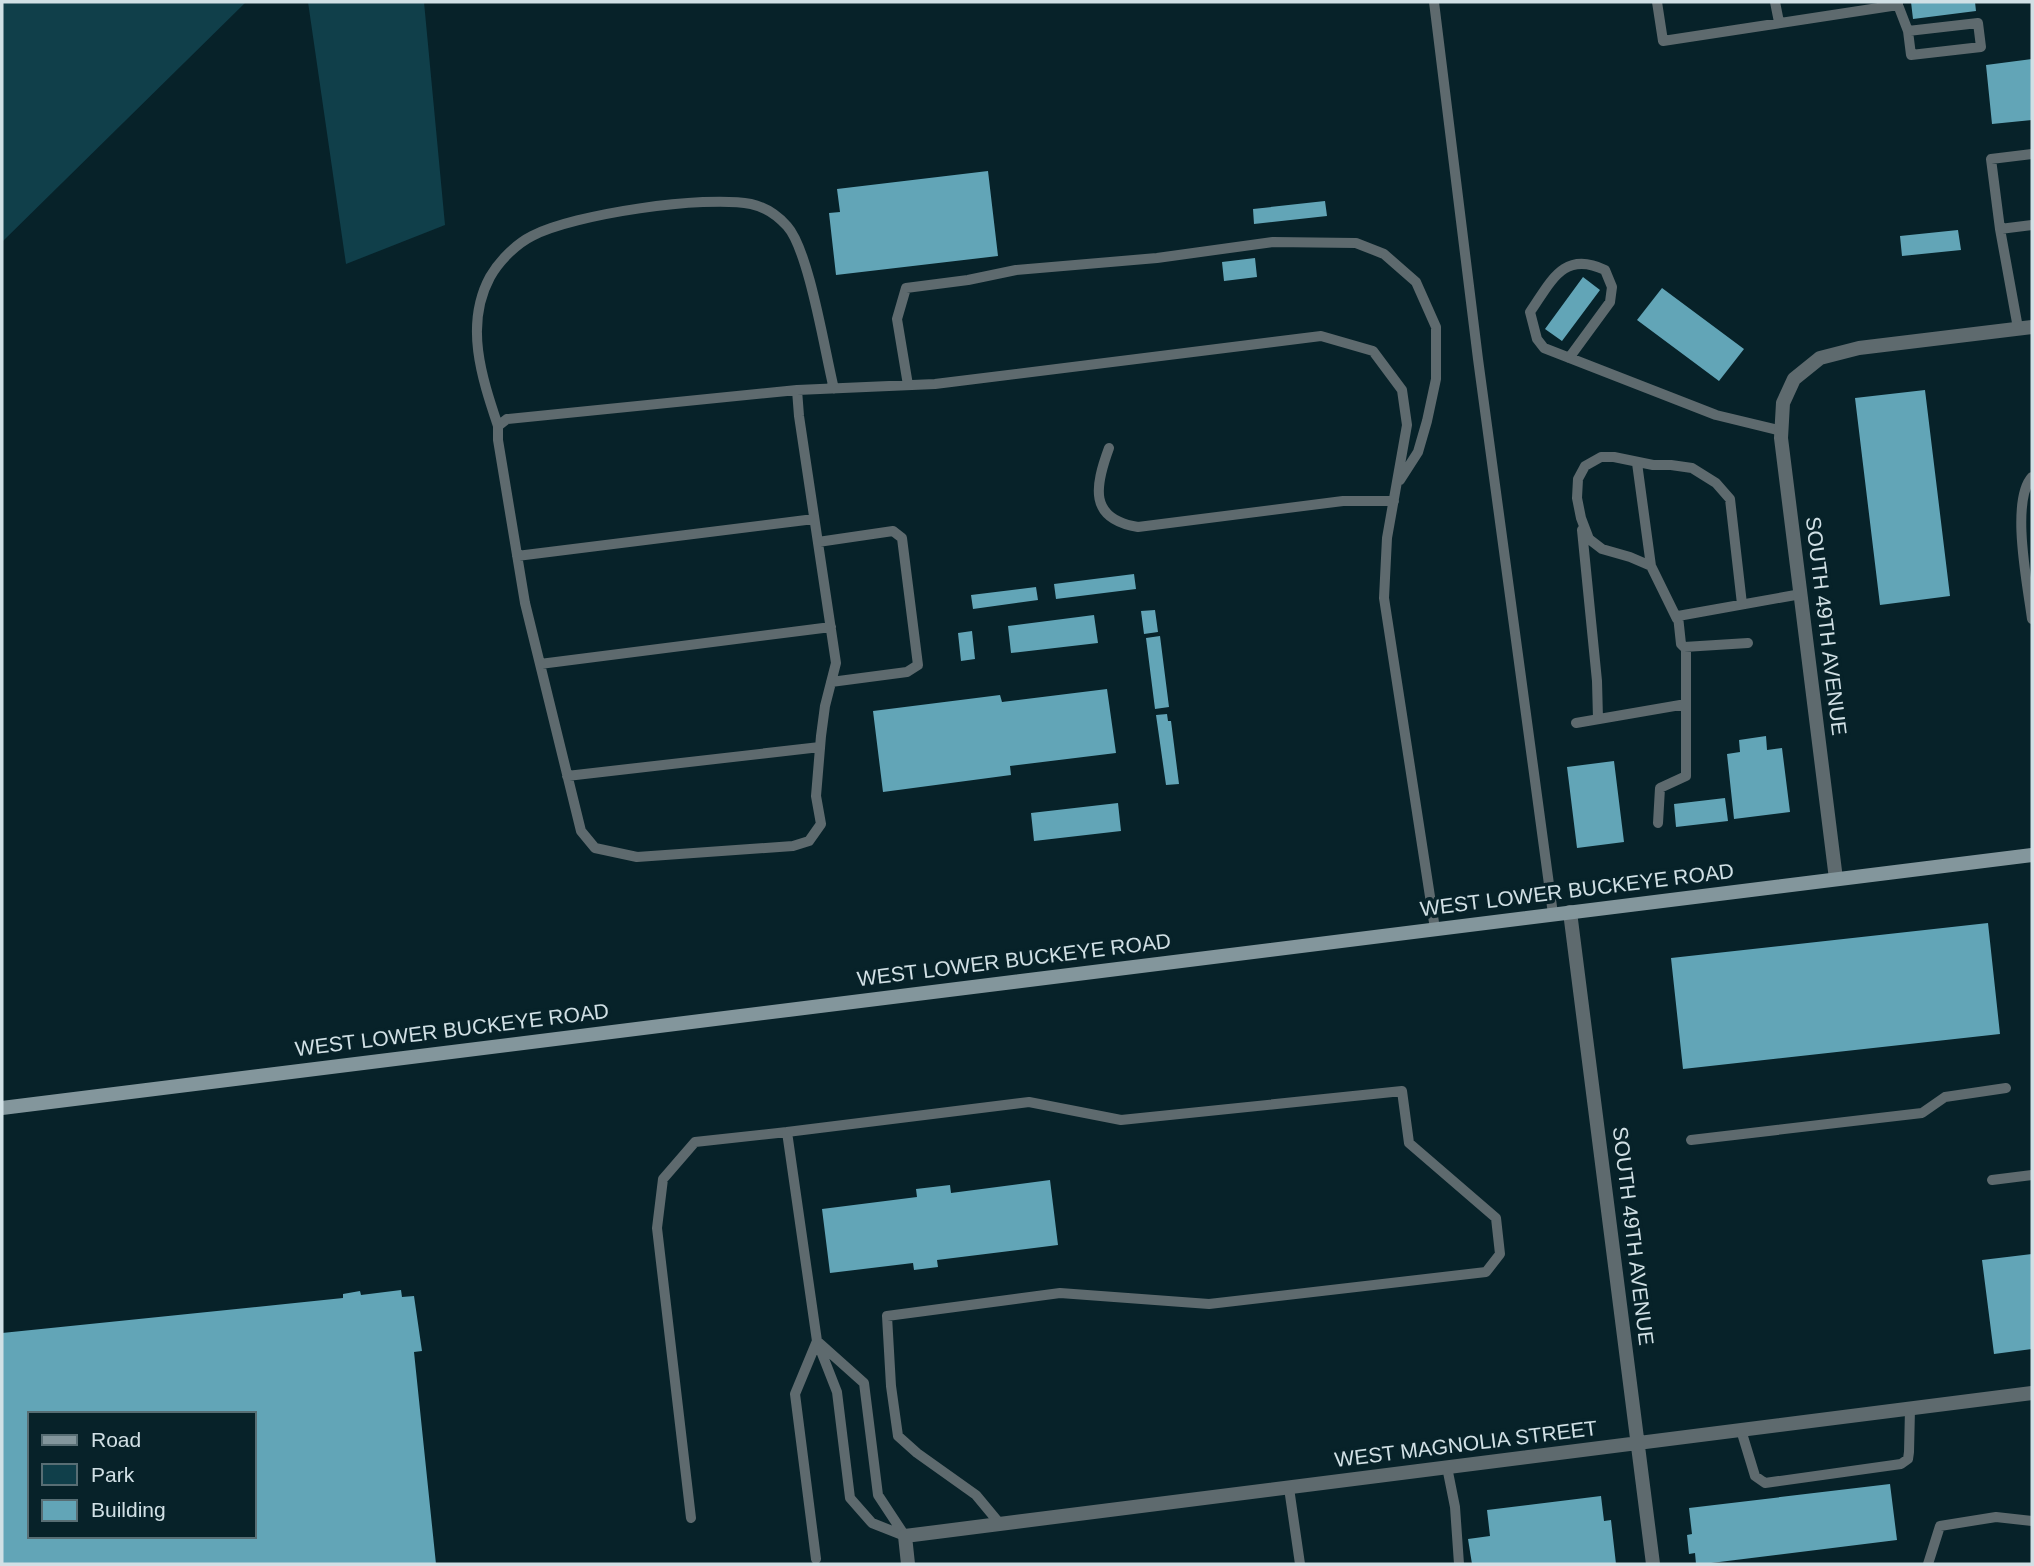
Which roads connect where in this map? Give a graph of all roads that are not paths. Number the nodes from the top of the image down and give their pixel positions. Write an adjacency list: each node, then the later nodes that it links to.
1 (1434, 2): 46 (lane)
2 (1657, 2): 5 (lane)
3 (1775, 2): 5 (lane)
4 (1898, 3): 5 (lane); 6 (lane)
5 (1779, 22)
6 (1908, 31): 6 (lane)
7 (2032, 154): 9 (lane)
8 (2032, 225): 9 (lane)
9 (2000, 229): 10 (lane)
10 (2025, 327): 16 (street, SOUTH 49TH AVENUE)
11 (1569, 358): 11 (lane); 16 (lane)
12 (908, 385): 13 (lane); 20 (lane); 20 (lane)
13 (834, 388): 14 (lane); 15 (lane)
14 (797, 390): 15 (lane); 23 (lane)
15 (498, 426): 25 (lane)
16 (1782, 431): 27 (street, SOUTH 49TH AVENUE)
17 (1109, 448): 21 (lane)
18 (1637, 463): 22 (lane); 26 (lane); 29 (lane)
19 (2032, 477): 28 (lane)
20 (1396, 486): 21 (lane)
21 (1394, 501): 47 (lane)
22 (1581, 518): 26 (lane); 38 (lane)
23 (814, 519): 24 (lane); 25 (lane)
24 (818, 542): 32 (lane); 36 (lane)
25 (517, 556): 35 (lane)
26 (1651, 566): 30 (lane)
27 (1801, 594): 29 (lane); 44 (street, SOUTH 49TH AVENUE)
28 (2030, 594): 31 (lane)
29 (1742, 604): 30 (lane)
30 (1677, 619): 34 (lane)
31 (2032, 619)
32 (831, 628): 35 (lane); 36 (lane)
33 (1748, 643): 34 (lane)
34 (1686, 647): 37 (lane)
35 (540, 664): 41 (lane)
36 (831, 682): 40 (lane)
37 (1686, 704): 38 (lane); 42 (lane)
38 (1598, 719): 39 (lane)
39 (1576, 723)
40 (820, 747): 41 (lane); 41 (lane)
41 (567, 776)
42 (1658, 823)
43 (2032, 855): 44 (main road, WEST LOWER BUCKEYE ROAD)
44 (1836, 879): 45 (main road, WEST LOWER BUCKEYE ROAD)
45 (1570, 912): 46 (main road, WEST LOWER BUCKEYE ROAD); 58 (street, SOUTH 49TH AVENUE)
46 (1553, 914): 47 (main road, WEST LOWER BUCKEYE ROAD)
47 (1435, 929): 49 (main road, WEST LOWER BUCKEYE ROAD)
48 (2006, 1088): 51 (lane)
49 (2, 1108)
50 (788, 1132): 54 (lane); 61 (lane); 63 (lane)
51 (1691, 1140)
52 (2032, 1175): 53 (lane)
53 (1992, 1180)
54 (817, 1341): 64 (lane); 64 (lane); 65 (lane)
55 (2032, 1393): 56 (street, WEST MAGNOLIA STREET)
56 (1910, 1409): 57 (street, WEST MAGNOLIA STREET); 57 (lane)
57 (1741, 1430): 58 (street, WEST MAGNOLIA STREET)
58 (1638, 1443): 59 (street, WEST MAGNOLIA STREET); 69 (street, SOUTH 49TH AVENUE)
59 (1447, 1466): 60 (street, WEST MAGNOLIA STREET); 68 (lane)
60 (1289, 1488): 63 (street, WEST MAGNOLIA STREET); 67 (lane)
61 (691, 1518)
62 (2032, 1521): 70 (lane)
63 (1000, 1524): 64 (street, WEST MAGNOLIA STREET)
64 (905, 1536): 66 (street)
65 (816, 1559)
66 (908, 1564)
67 (1300, 1564)
68 (1459, 1564)
69 (1653, 1564)
70 (1928, 1564)

